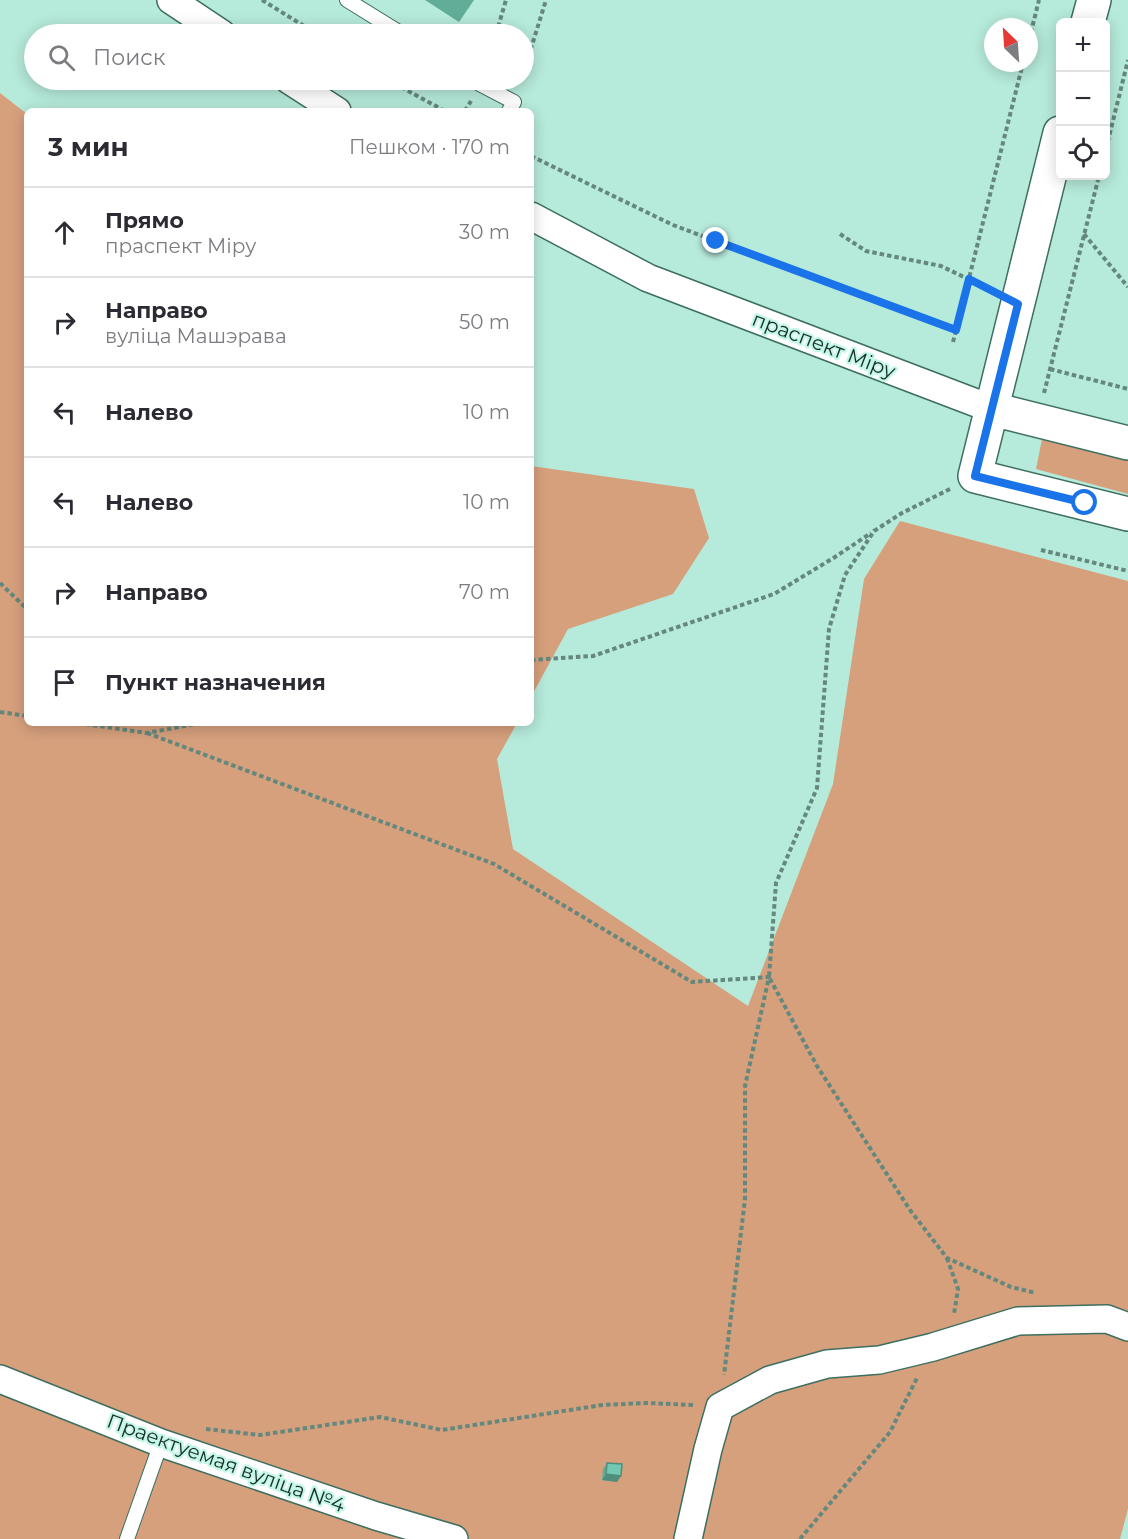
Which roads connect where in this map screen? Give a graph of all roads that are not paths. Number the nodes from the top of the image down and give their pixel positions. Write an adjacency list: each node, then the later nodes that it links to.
1 (171, 0): 5 (street)
2 (347, 0): 6 (lane)
3 (1094, 0): 4 (street)
4 (1089, 18)
5 (207, 24)
6 (386, 24)
7 (305, 90): 9 (street)
8 (491, 90): 10 (lane)
9 (333, 108)
10 (511, 108)
11 (1056, 150): 13 (street)
12 (534, 218): 13 (street, праспект Міру)
13 (992, 409): 14 (street, праспект Міру); 15 (street)
14 (1128, 443)
15 (1128, 514)
16 (1128, 1327): 21 (street)
17 (0, 1380): 18 (street, Праектуемая вуліца №4)
18 (161, 1443): 19 (lane); 20 (street, Праектуемая вуліца №4)
19 (127, 1539)
20 (454, 1539)
21 (688, 1539)

